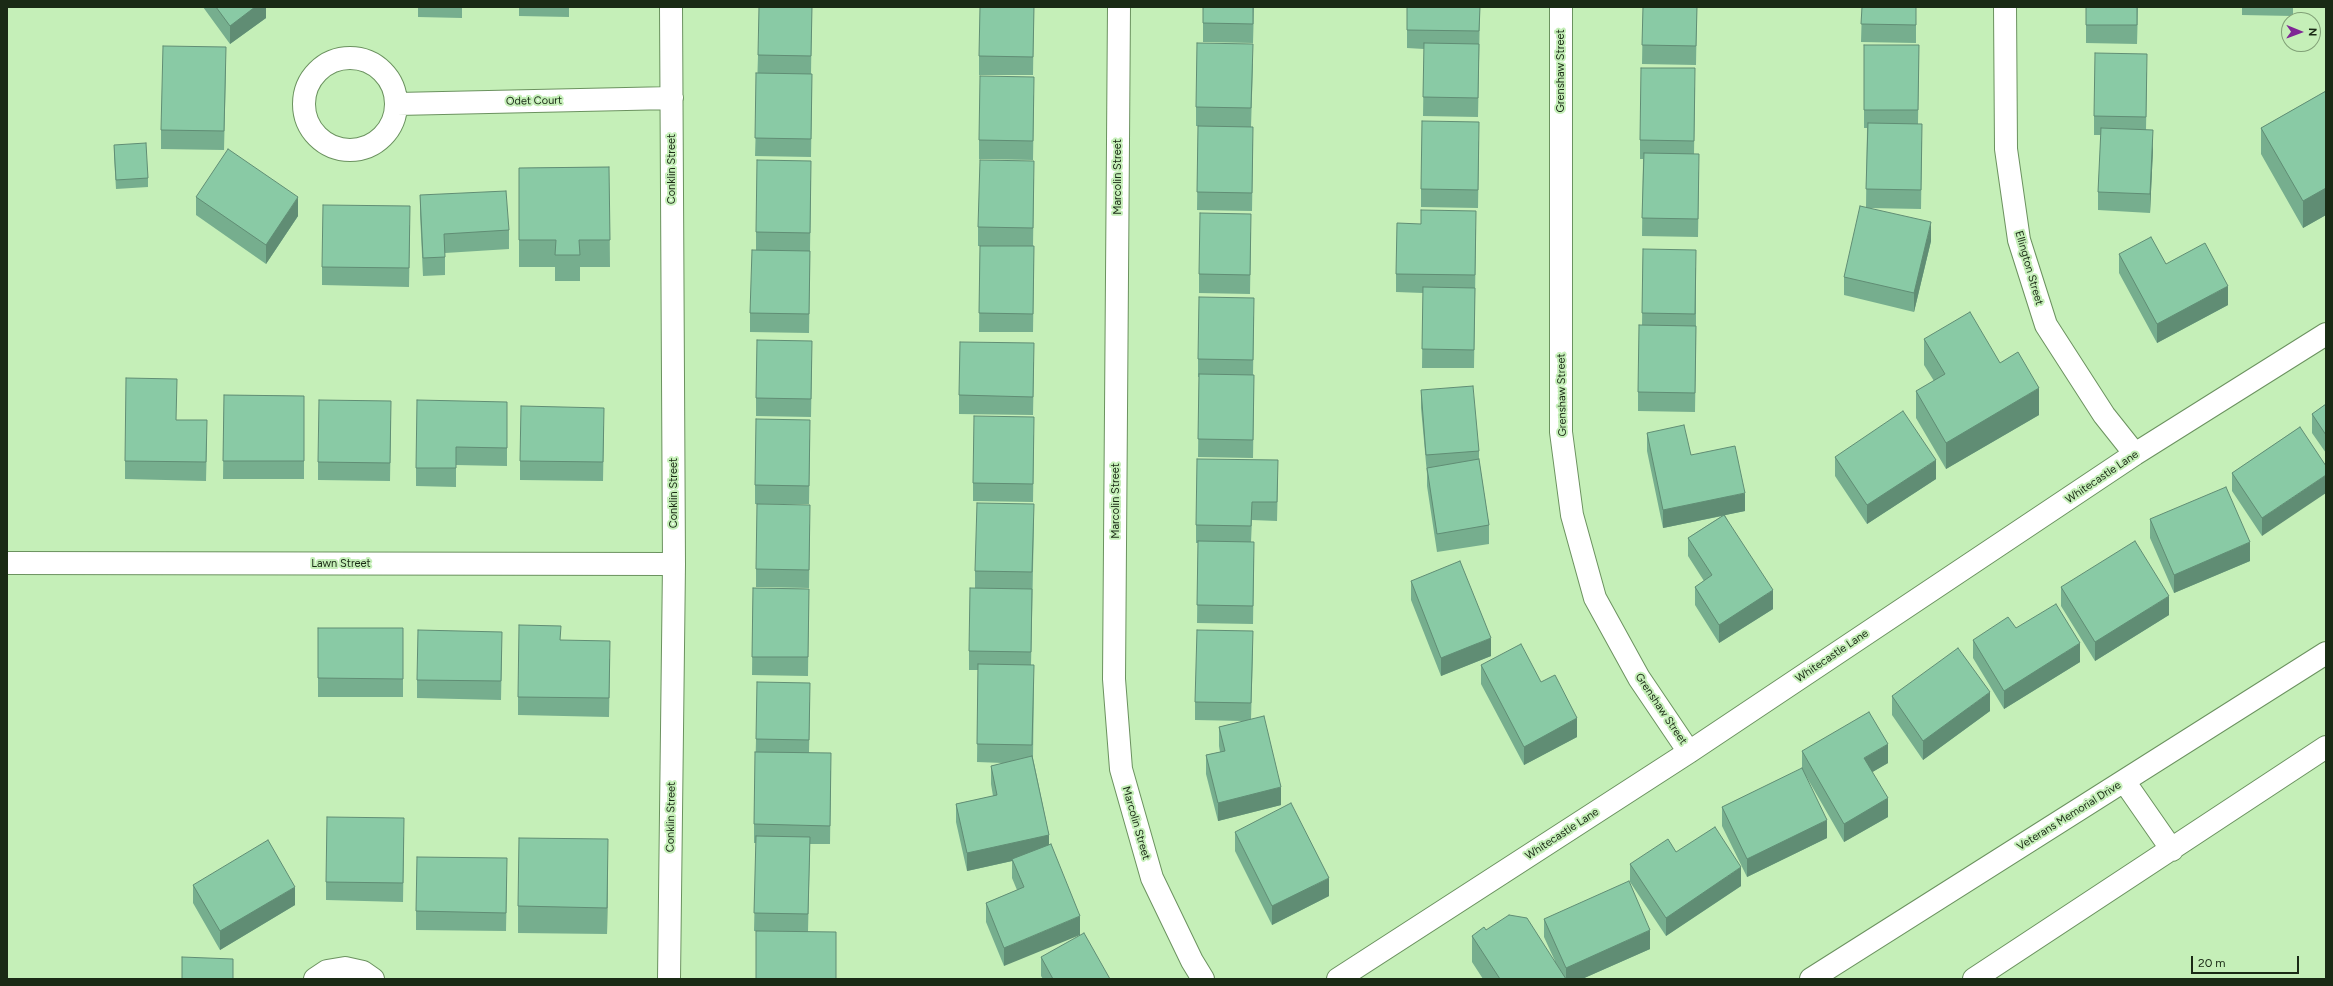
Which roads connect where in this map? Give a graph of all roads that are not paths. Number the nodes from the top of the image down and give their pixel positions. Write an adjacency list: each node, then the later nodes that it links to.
1 (671, 7): 5 (street, Conklin Street)
2 (1119, 7): 19 (street, Marcolin Street)
3 (1562, 7): 13 (street, Grenshaw Street)
4 (2005, 7): 8 (street, Ellington Street)
5 (672, 98): 6 (street, Odet Court); 10 (street, Conklin Street)
6 (397, 104): 6 (street)
7 (2326, 334): 8 (street, Whitecastle Lane)
8 (2135, 454): 13 (street, Whitecastle Lane)
9 (7, 563): 10 (street, Lawn Street)
10 (674, 564): 18 (street, Conklin Street)
11 (2326, 653): 14 (street, Veterans Memorial Drive)
12 (2326, 747): 15 (street)
13 (1689, 752): 20 (street, Whitecastle Lane)
14 (2124, 781): 15 (street); 21 (street, Veterans Memorial Drive)
15 (2172, 850): 22 (street)
16 (315, 979): 17 (street)
17 (374, 979)
18 (669, 979)
19 (1203, 979)
20 (1338, 979)
21 (1811, 979)
22 (1974, 979)

